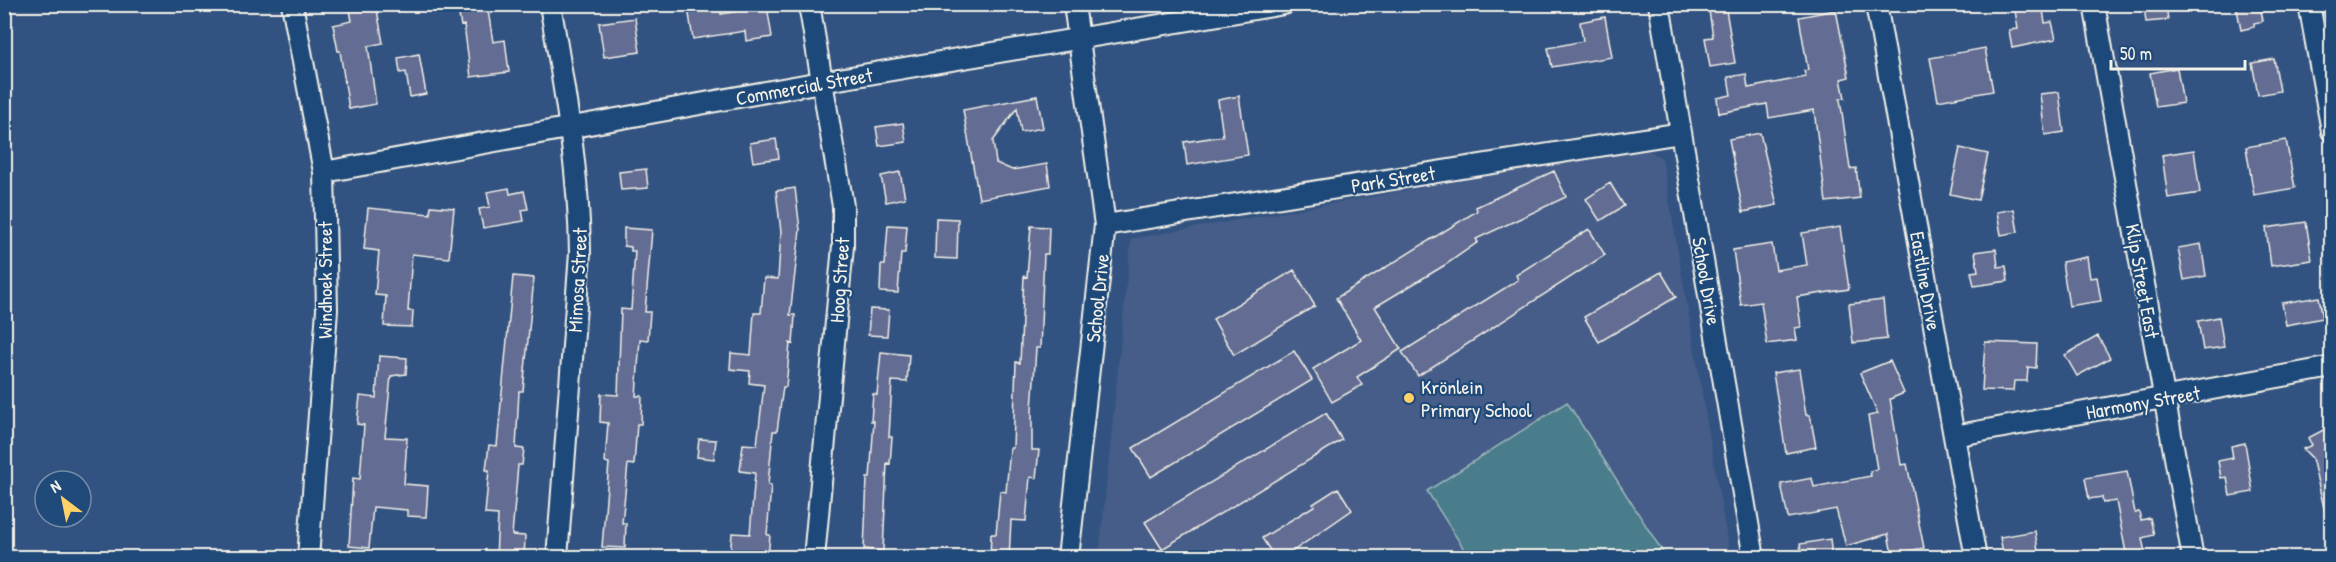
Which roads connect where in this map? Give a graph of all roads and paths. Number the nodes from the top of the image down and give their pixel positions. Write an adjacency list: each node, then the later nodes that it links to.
1 (292, 4): 15 (street, Windhoek Street)
2 (550, 4): 12 (street, Mimosa Street)
3 (809, 4): 11 (street, Hoog Street)
4 (1074, 4): 10 (street, School Drive)
5 (1284, 4): 10 (street, Commercial Street)
6 (1659, 4): 14 (street, School Drive)
7 (1876, 4): 19 (street, Eastline Drive)
8 (2094, 4): 18 (street, Klip Street East)
9 (2309, 4): 13 (street)
10 (1079, 39): 11 (street, Commercial Street); 16 (street, School Drive)
11 (821, 82): 12 (street, Commercial Street); 22 (street, Hoog Street)
12 (571, 128): 15 (street, Commercial Street); 21 (street, Mimosa Street)
13 (2331, 131)
14 (1682, 133): 16 (street, Park Street); 24 (street, School Drive)
15 (324, 171): 20 (street, Windhoek Street)
16 (1105, 225): 23 (street, School Drive)
17 (2331, 367): 18 (street, Harmony Street)
18 (2164, 398): 19 (street, Harmony Street); 26 (street, Klip Street East)
19 (1954, 436): 25 (street, Eastline Drive)
20 (308, 558)
21 (557, 558)
22 (814, 558)
23 (1068, 558)
24 (1754, 558)
25 (1976, 558)
26 (2193, 558)

